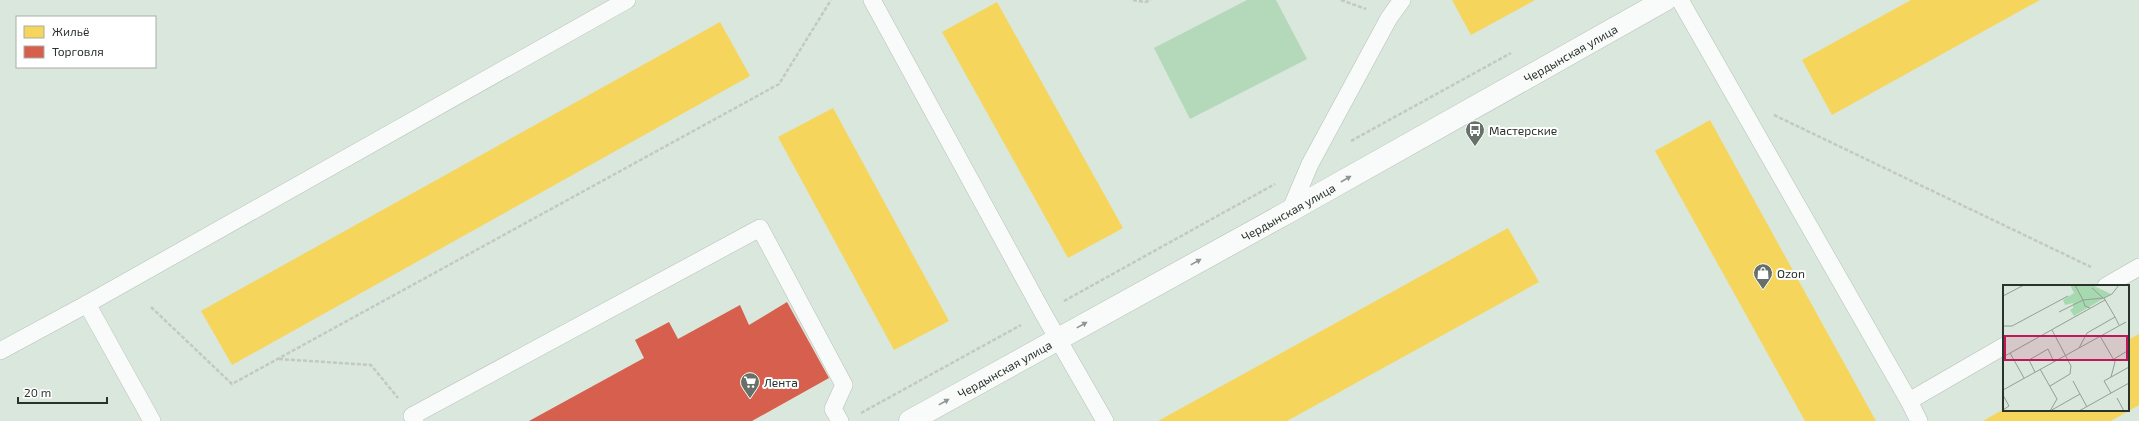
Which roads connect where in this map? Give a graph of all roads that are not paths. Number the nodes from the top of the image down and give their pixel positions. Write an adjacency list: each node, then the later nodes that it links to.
1 (627, 0): 9 (lane)
2 (872, 0): 10 (lane)
3 (1402, 0): 6 (lane)
4 (1664, 0): 6 (street, Чердынская улица, one-way to 4)
5 (1680, 0): 13 (lane)
6 (1290, 211): 10 (street, Чердынская улица, one-way to 6)
7 (2139, 267): 8 (lane)
8 (2111, 283)
9 (87, 304): 12 (lane); 15 (lane)
10 (1058, 338): 17 (street, Чердынская улица, one-way to 10); 18 (lane)
11 (2003, 347): 13 (lane)
12 (0, 351)
13 (1909, 401): 19 (lane)
14 (413, 418): 16 (lane)
15 (152, 421)
16 (840, 421)
17 (910, 421)
18 (1105, 421)
19 (1919, 421)

